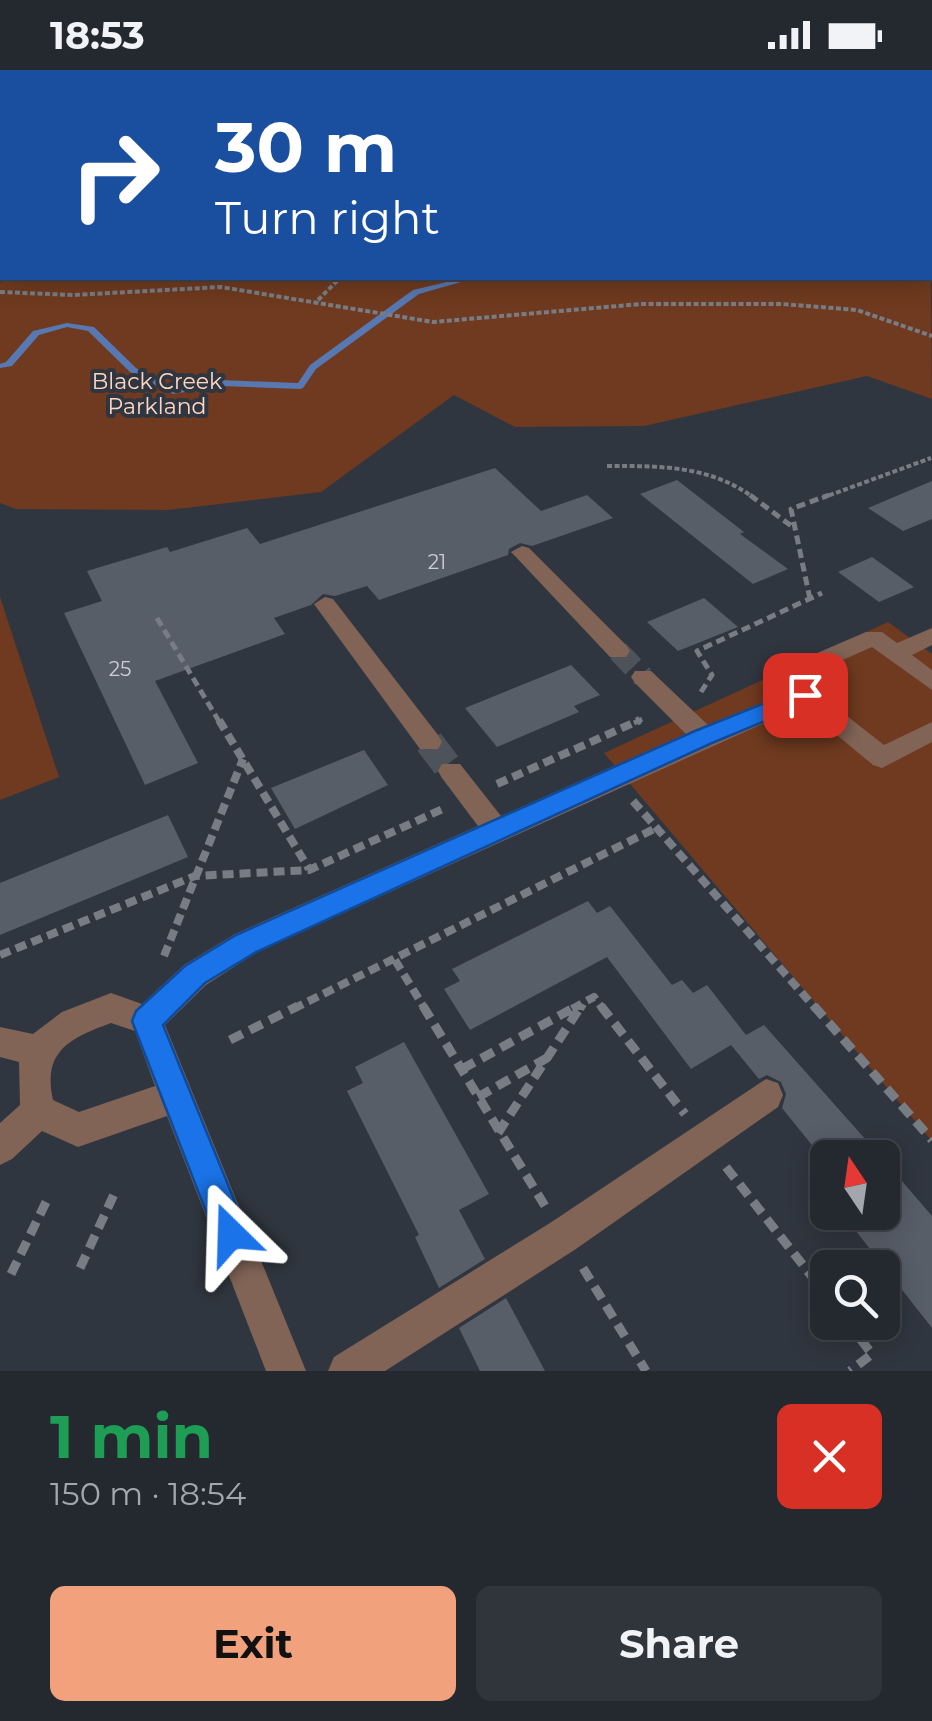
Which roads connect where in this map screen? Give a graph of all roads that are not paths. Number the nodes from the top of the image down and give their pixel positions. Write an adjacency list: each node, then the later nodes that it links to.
1 (522, 552): 4 (street)
2 (325, 604): 11 (street)
3 (932, 636): 5 (street)
4 (618, 651)
5 (895, 654): 7 (street); 8 (street)
6 (644, 677): 10 (street)
7 (932, 682)
8 (805, 695): 9 (street); 10 (street)
9 (932, 731)
10 (704, 737): 13 (street)
11 (429, 742)
12 (451, 771): 13 (street)
13 (496, 830): 14 (street)
14 (147, 1021): 16 (street); 18 (street)
15 (0, 1042): 16 (street)
16 (39, 1051): 19 (street)
17 (766, 1095): 22 (street)
18 (176, 1096): 19 (street); 21 (street)
19 (38, 1110): 20 (street)
20 (0, 1148)
21 (286, 1371)
22 (348, 1371)

